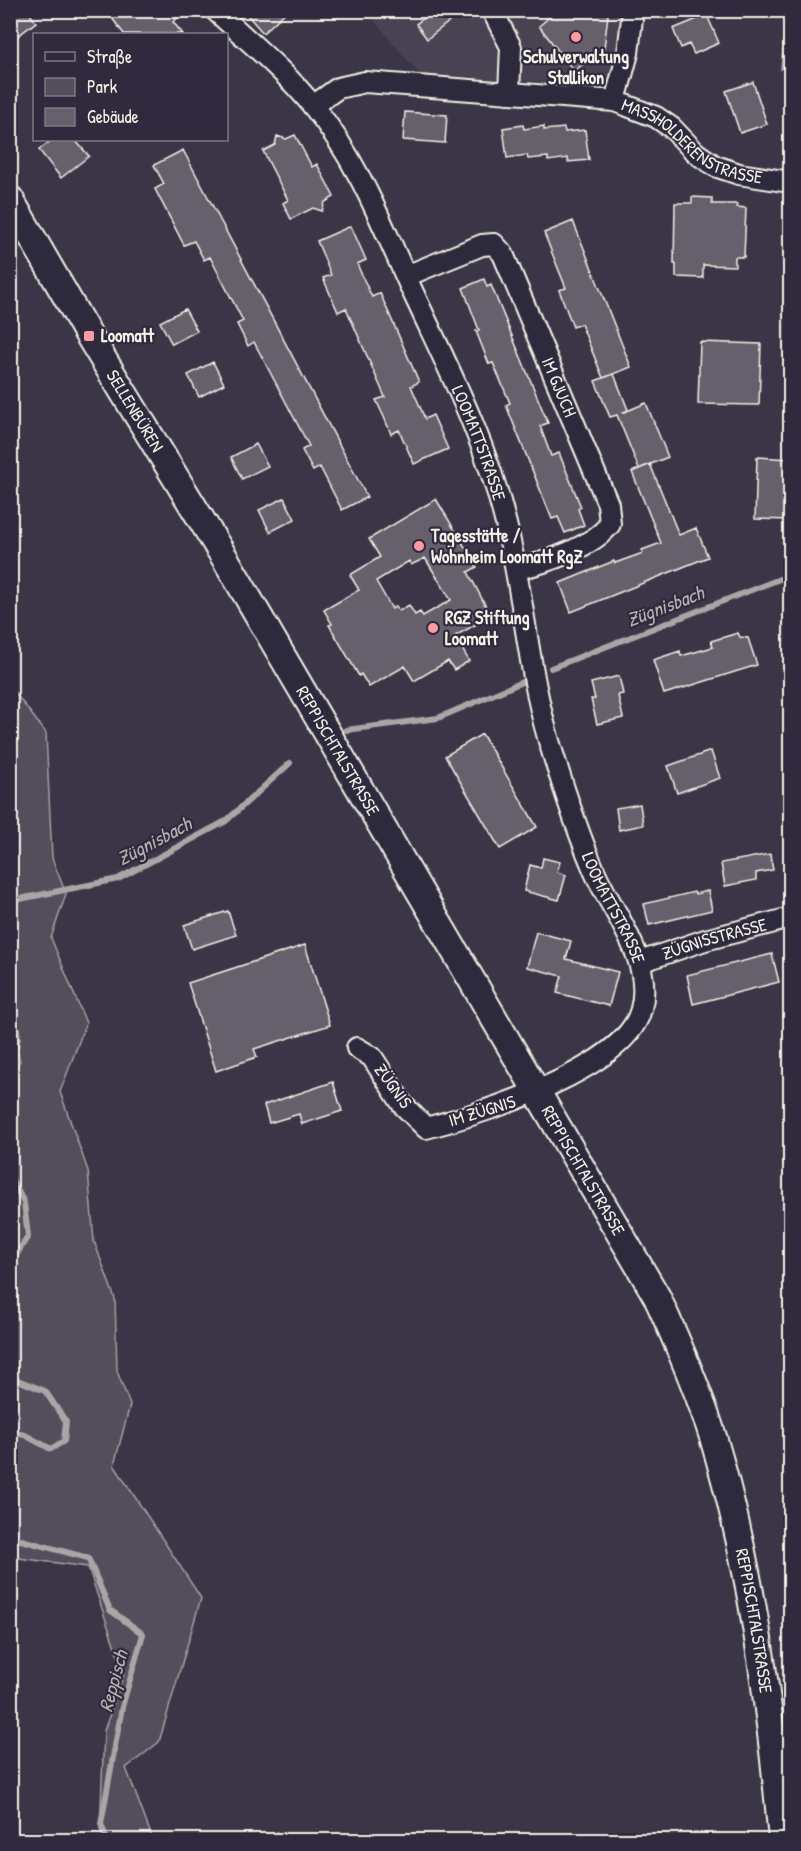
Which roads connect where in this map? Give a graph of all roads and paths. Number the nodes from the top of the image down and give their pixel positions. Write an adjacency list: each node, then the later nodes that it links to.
1 (215, 10): 6 (street, LOOMATTSTRASSE)
2 (492, 10): 4 (street)
3 (633, 10): 5 (street)
4 (509, 93): 5 (street, MASSHOLDERENSTRASSE); 6 (street, MASSHOLDERENSTRASSE)
5 (615, 101): 7 (street, MASSHOLDERENSTRASSE)
6 (313, 106): 9 (street, LOOMATTSTRASSE)
7 (790, 182)
8 (10, 199): 10 (main road, SELLENBÜREN)
9 (406, 276): 11 (street, LOOMATTSTRASSE); 11 (street, IM GJUCH)
10 (226, 560): 15 (main road, REPPISCHTALSTRASSE)
11 (517, 569): 13 (street, LOOMATTSTRASSE)
12 (790, 918): 13 (street, ZÜGNISSTRASSE)
13 (639, 962): 15 (street, LOOMATTSTRASSE)
14 (357, 1048): 16 (street, ZÜGNIS)
15 (536, 1092): 16 (street, IM ZÜGNIS); 17 (main road, REPPISCHTALSTRASSE)
16 (426, 1128)
17 (782, 1840)

